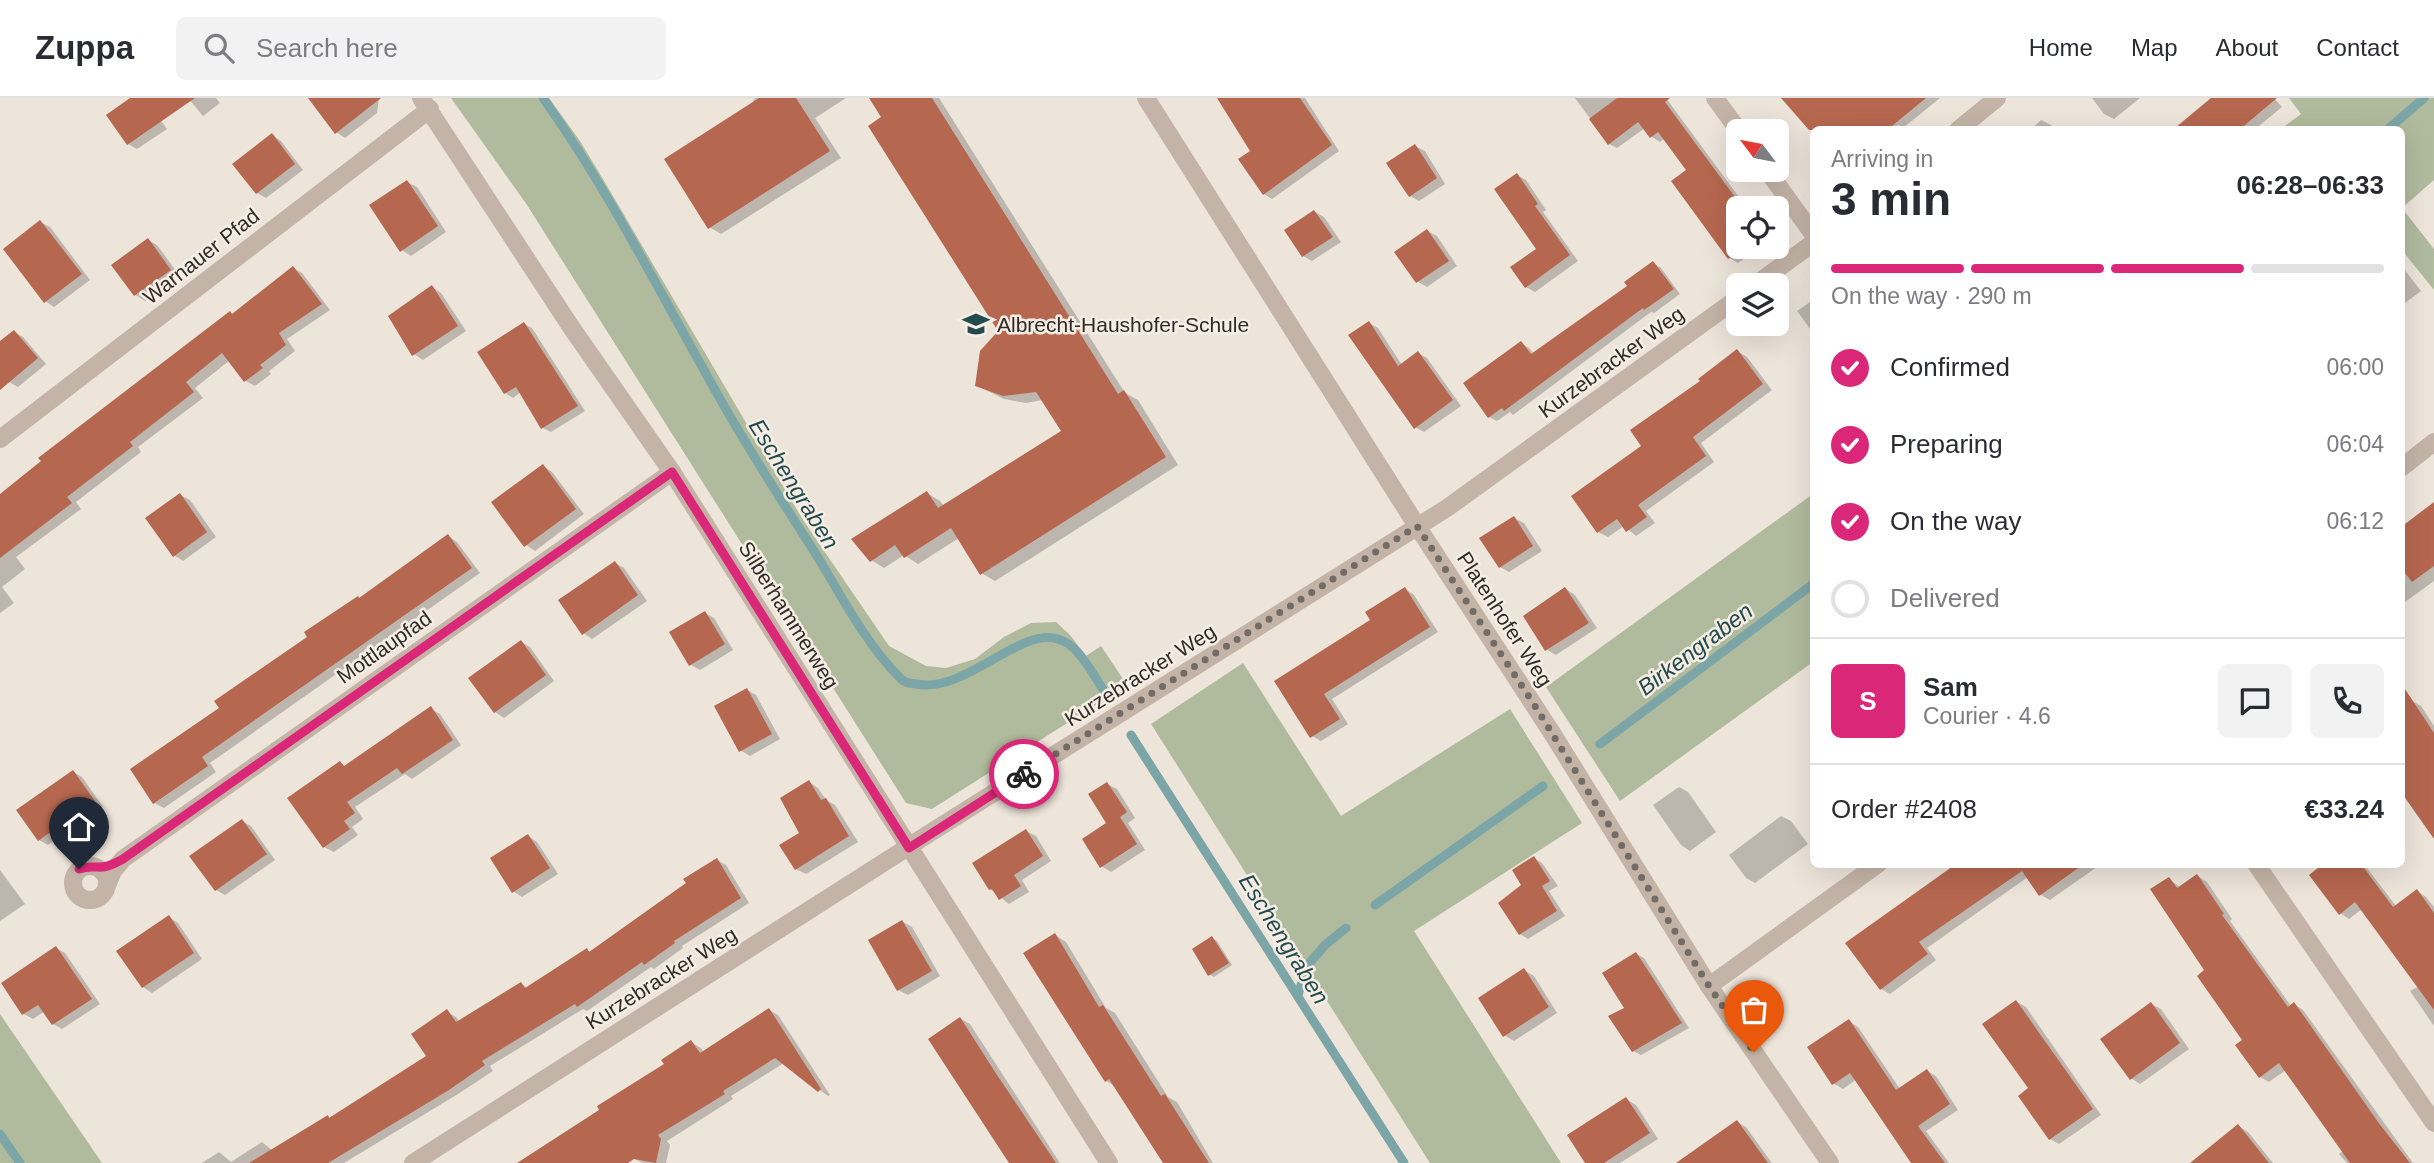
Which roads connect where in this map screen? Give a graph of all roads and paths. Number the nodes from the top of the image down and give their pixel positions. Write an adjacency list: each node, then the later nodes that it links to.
1 (1146, 98): 16 (street, Platenhofer Weg)
2 (1715, 98): 5 (street)
3 (1997, 98): 6 (street)
4 (426, 104): 12 (street, Warnauer Pfad); 15 (street, Silberhammerweg)
5 (1730, 119)
6 (1963, 126)
7 (1776, 182): 8 (street)
8 (1810, 230)
9 (1810, 245): 10 (street)
10 (1772, 273)
11 (1726, 307): 16 (street, Kurzebracker Weg)
12 (0, 439)
13 (2434, 442): 14 (street)
14 (2405, 465)
15 (672, 472): 17 (street, Silberhammerweg); 20 (street, Mottlaupfad)
16 (1417, 526): 17 (street, Kurzebracker Weg); 21 (street, Platenhofer Weg)
17 (909, 848): 23 (street, Kurzebracker Weg); 24 (street, Silberhammerweg)
18 (1872, 868): 21 (street)
19 (2259, 868): 22 (street)
20 (103, 875)
21 (1709, 986): 25 (street, Platenhofer Weg)
22 (2434, 1123)
23 (413, 1163)
24 (1109, 1163)
25 (1830, 1163)

